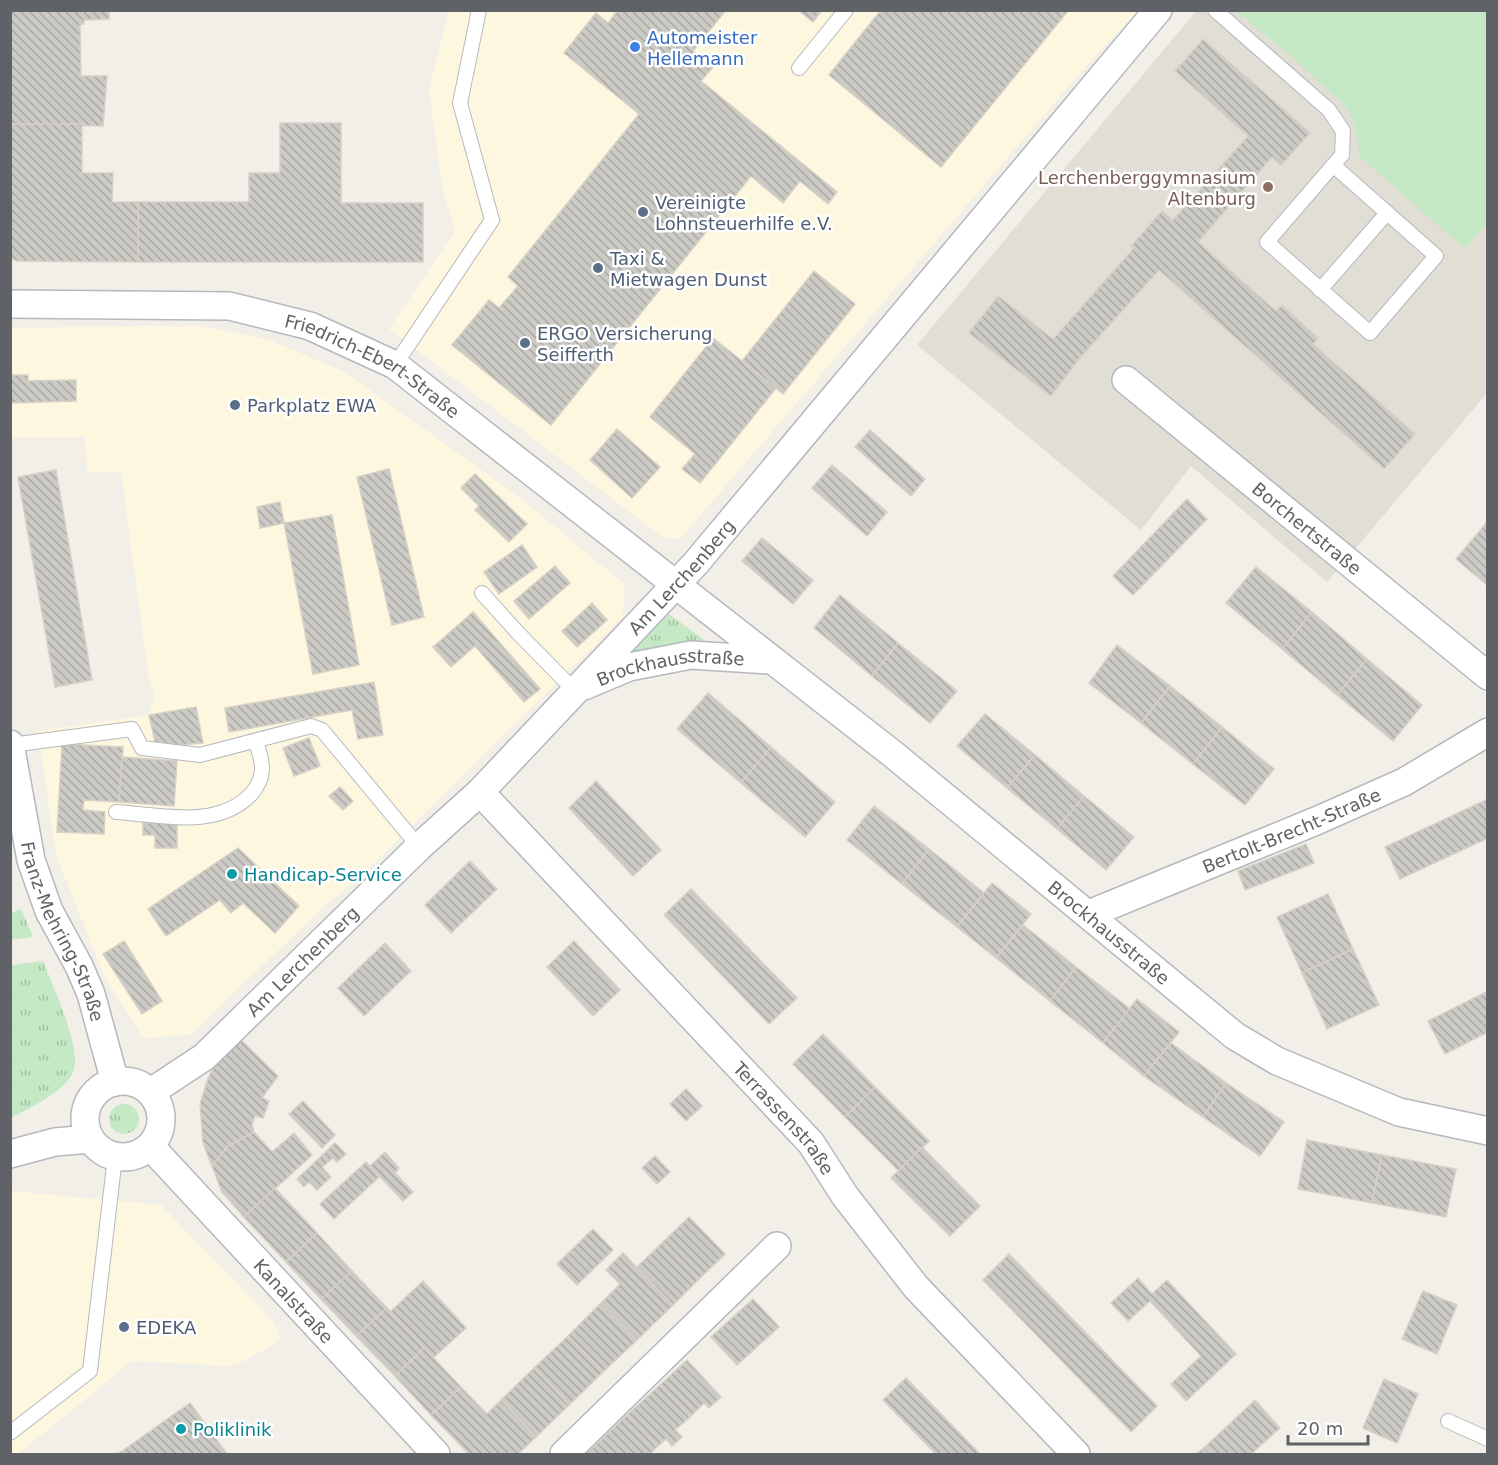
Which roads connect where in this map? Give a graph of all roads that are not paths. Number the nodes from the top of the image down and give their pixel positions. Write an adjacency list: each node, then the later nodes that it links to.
1 (479, 10): 10 (lane)
2 (846, 10): 5 (lane)
3 (1158, 10): 12 (street, Am Lerchenberg)
4 (1215, 10): 6 (lane)
5 (799, 68)
6 (1333, 165): 7 (lane); 8 (lane)
7 (1387, 213): 8 (lane); 8 (lane)
8 (1320, 290)
9 (10, 304): 10 (street, Friedrich-Ebert-Straße)
10 (395, 365): 12 (street, Friedrich-Ebert-Straße)
11 (1126, 380): 15 (street, Borchertstraße)
12 (675, 585): 14 (street, Brockhausstraße); 16 (street, Am Lerchenberg)
13 (482, 593): 16 (lane)
14 (770, 660): 16 (street, Brockhausstraße); 23 (street, Brockhausstraße)
15 (1488, 676)
16 (574, 690): 20 (street, Am Lerchenberg)
17 (1488, 732): 23 (street, Bertolt-Brecht-Straße)
18 (256, 741): 19 (lane); 21 (lane); 22 (lane)
19 (11, 753): 24 (street, Franz-Mehring-Straße)
20 (480, 792): 22 (street, Am Lerchenberg); 37 (street, Terrassenstraße)
21 (116, 812)
22 (419, 848): 25 (street, Am Lerchenberg)
23 (1089, 914): 26 (street, Brockhausstraße)
24 (114, 1082): 25 (street); 27 (street)
25 (150, 1092): 28 (street)
26 (1488, 1131)
27 (90, 1139): 29 (street); 30 (street)
28 (151, 1147): 30 (street); 35 (street, Kanalstraße)
29 (10, 1154)
30 (115, 1157): 33 (lane)
31 (777, 1246): 36 (street)
32 (1448, 1421): 34 (lane)
33 (10, 1432)
34 (1488, 1439)
35 (436, 1455)
36 (564, 1455)
37 (1076, 1455)

